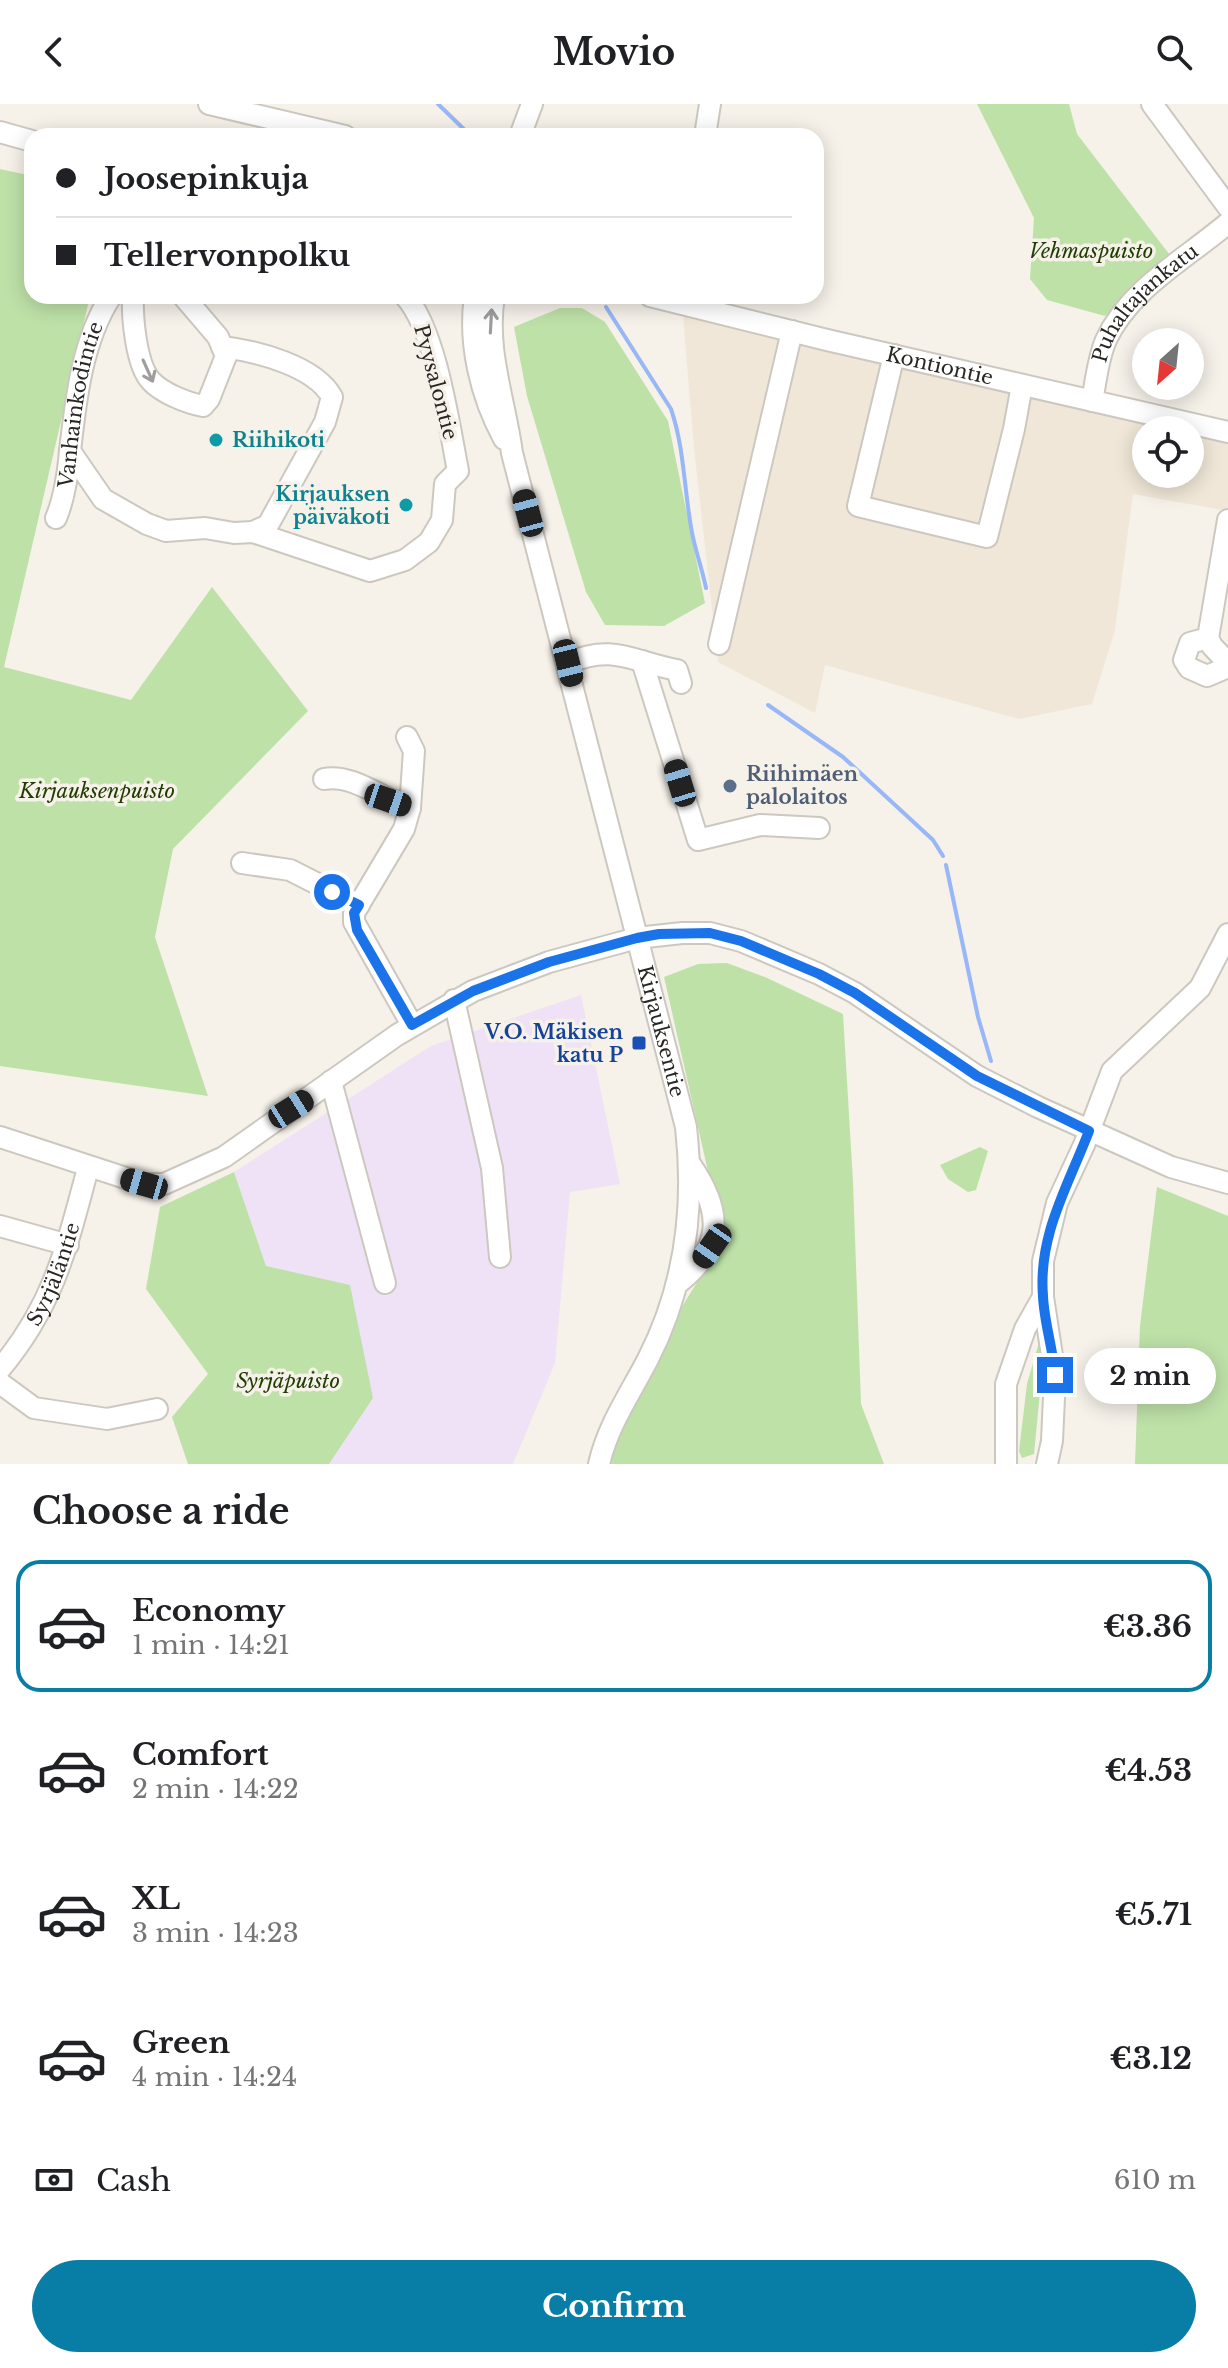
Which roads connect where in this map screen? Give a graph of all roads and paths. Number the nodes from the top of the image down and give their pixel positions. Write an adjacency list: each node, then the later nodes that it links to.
1 (209, 104): 6 (street)
2 (532, 104): 7 (street)
3 (543, 104): 8 (street)
4 (710, 104): 9 (street)
5 (1152, 104): 12 (street)
6 (282, 128)
7 (523, 128)
8 (536, 128)
9 (706, 128)
10 (0, 132): 11 (street)
11 (24, 139)
12 (1228, 207)
13 (1228, 223): 25 (street, Puhaltajankatu)
14 (106, 304): 27 (street, Vanhainkodintie)
15 (133, 304): 22 (street, one-way to 22)
16 (190, 304): 22 (street)
17 (410, 304): 31 (street, Pyysalontie)
18 (474, 304): 28 (street, Kirjauksentie)
19 (493, 304): 28 (street, Kirjauksentie, one-way to 19)
20 (698, 304): 21 (street, Kontiontie)
21 (792, 331): 23 (street, Kontiontie); 33 (street)
22 (222, 347): 31 (street)
23 (894, 355): 24 (street, Kontiontie); 24 (street)
24 (1022, 385): 25 (street, Kontiontie)
25 (1092, 401): 26 (street, Kontiontie)
26 (1228, 432)
27 (70, 451): 29 (street, Vanhainkodintie); 31 (street)
28 (512, 453): 35 (street, Kirjauksentie)
29 (56, 518)
30 (1228, 520): 32 (street)
31 (253, 532)
32 (1208, 638): 36 (street); 36 (street)
33 (719, 644)
34 (642, 661): 35 (street); 37 (street); 41 (street)
35 (568, 663): 45 (street, Kirjauksentie)
36 (1228, 665)
37 (681, 683)
38 (407, 737): 40 (street)
39 (324, 779): 40 (street)
40 (410, 808): 43 (street)
41 (819, 828)
42 (242, 863): 43 (street)
43 (359, 905): 47 (street)
44 (1228, 934): 49 (street)
45 (637, 938): 46 (street); 49 (street); 61 (street, Kirjauksentie)
46 (454, 1000): 47 (street); 55 (street)
47 (412, 1025): 48 (street)
48 (331, 1081): 51 (street); 56 (street)
49 (1089, 1131): 52 (street); 57 (street)
50 (0, 1137): 51 (street)
51 (88, 1168): 54 (street, Syrjäläntie)
52 (1228, 1183)
53 (0, 1226): 54 (street)
54 (68, 1245): 58 (street, Syrjäläntie)
55 (500, 1257)
56 (385, 1283)
57 (1043, 1297): 62 (street); 63 (street)
58 (0, 1369)
59 (0, 1383): 60 (street)
60 (157, 1409)
61 (599, 1464)
62 (1006, 1464)
63 (1047, 1464)

